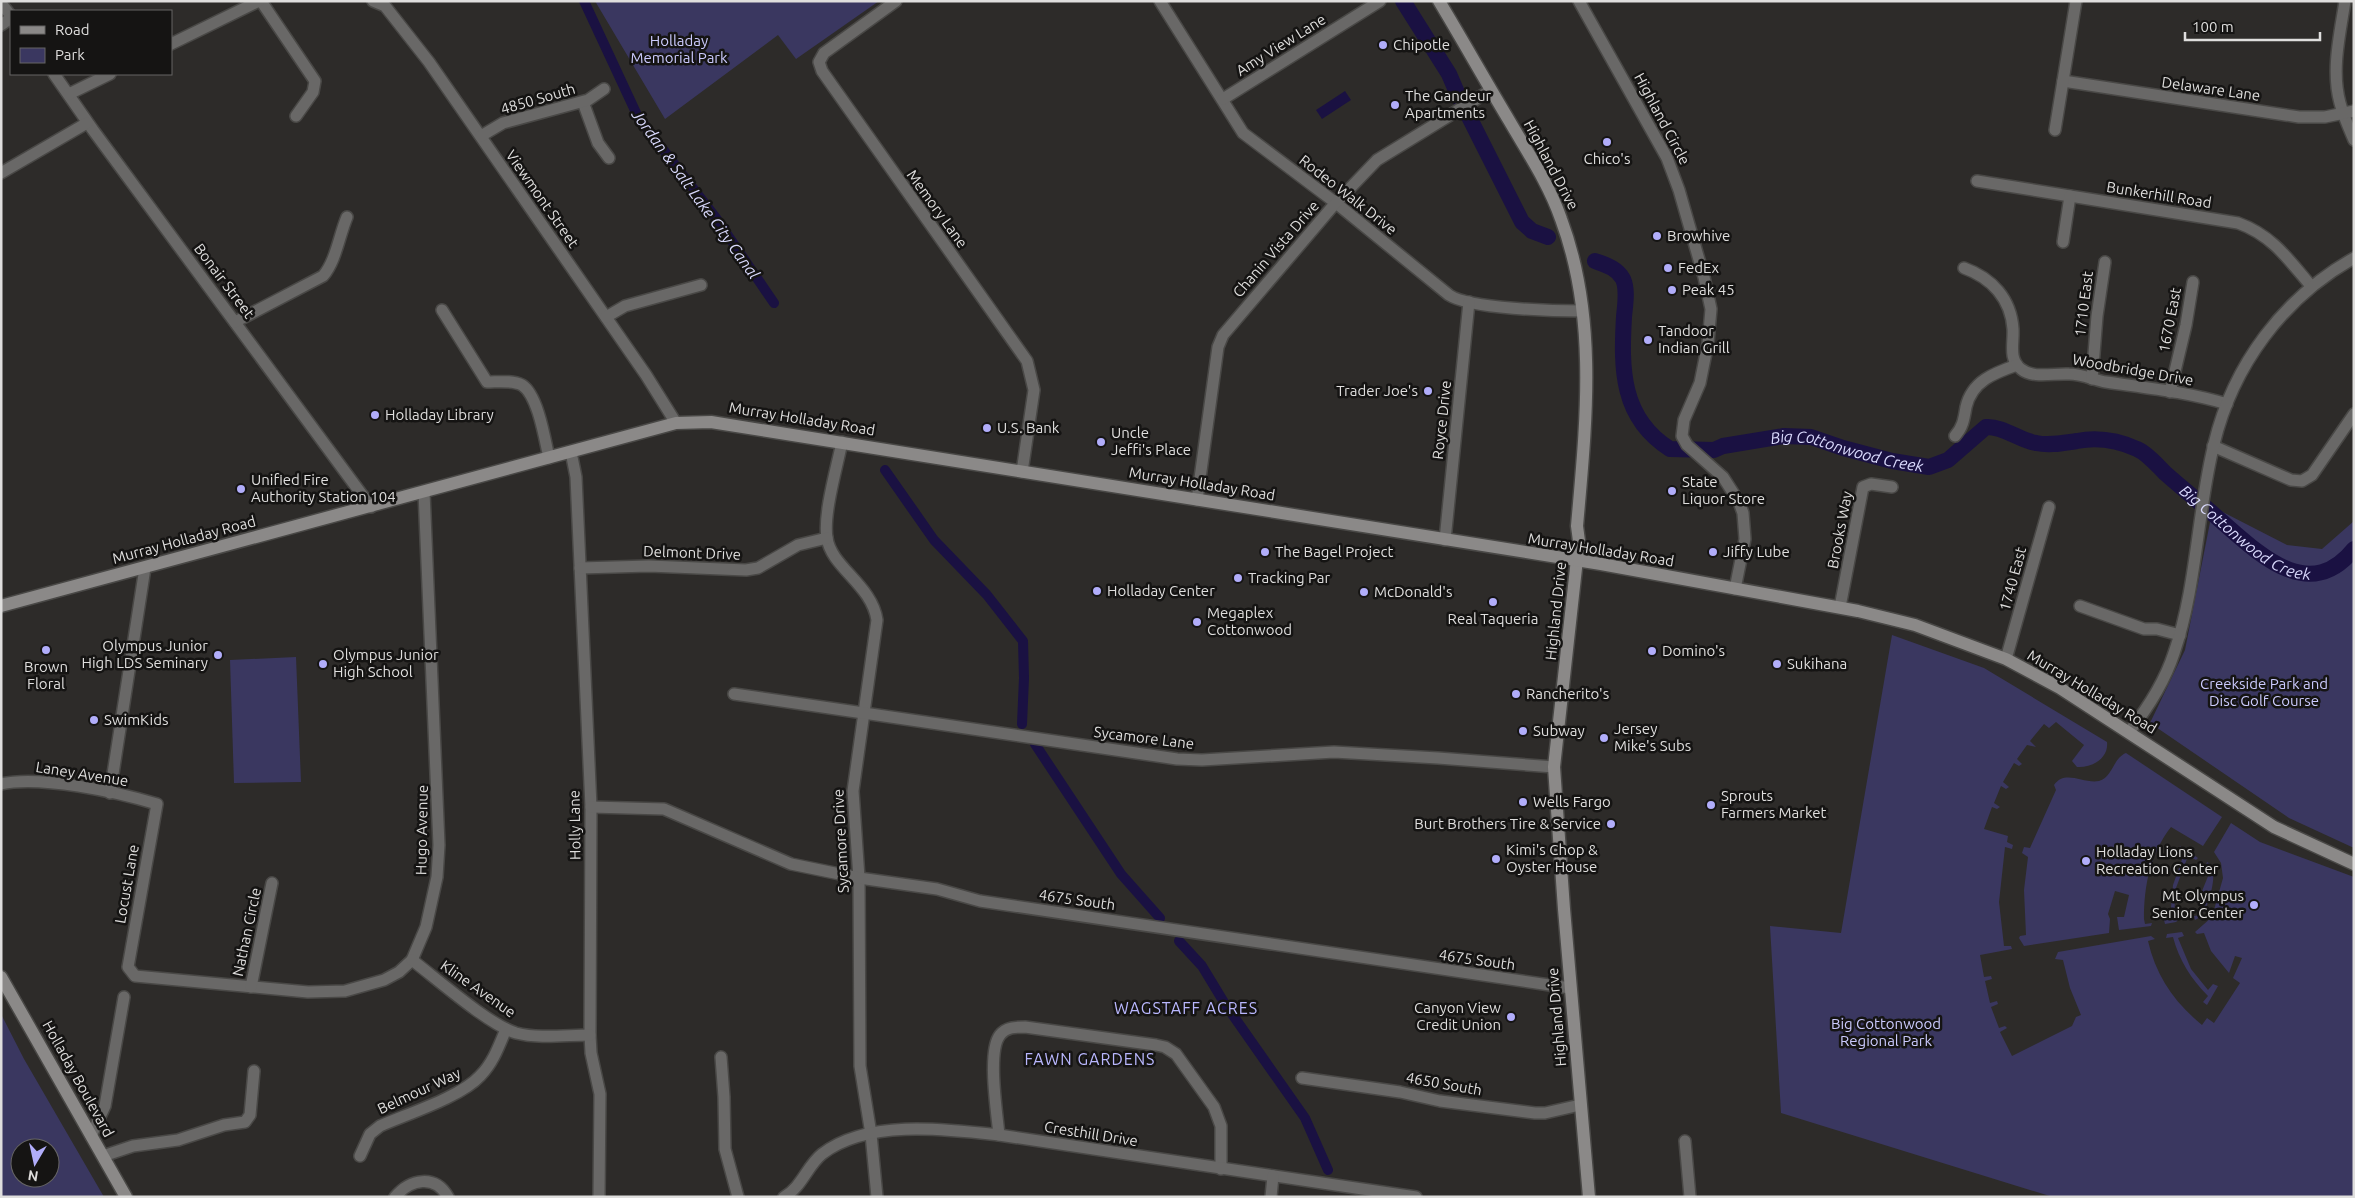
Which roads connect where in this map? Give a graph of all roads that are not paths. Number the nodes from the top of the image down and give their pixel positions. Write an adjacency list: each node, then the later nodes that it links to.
1 (260, 1): 13 (street); 23 (street)
2 (373, 1): 11 (street, Viewmont Street)
3 (896, 1): 57 (street, Memory Lane)
4 (1160, 1): 20 (street, Rodeo Walk Drive)
5 (1380, 1): 20 (street, Amy View Lane)
6 (1439, 1): 18 (main road, Highland Drive)
7 (1579, 1): 68 (street, Highland Circle)
8 (2076, 1): 16 (street)
9 (2345, 1): 22 (street)
10 (1, 3): 12 (street)
11 (387, 4): 26 (street, Viewmont Street)
12 (10, 16)
13 (172, 44)
14 (55, 75): 19 (street, Bonair Street)
15 (108, 75): 19 (street)
16 (2063, 81): 22 (street, Delaware Lane); 25 (street)
17 (604, 89): 21 (street, 4850 South)
18 (1491, 90): 32 (street, Chanin Vista Drive); 43 (main road, Highland Drive)
19 (69, 94): 24 (street, Bonair Street)
20 (1223, 99): 32 (street, Rodeo Walk Drive)
21 (582, 102): 26 (street, 4850 South); 28 (street)
22 (2349, 112): 27 (street)
23 (296, 116)
24 (87, 123): 29 (street); 45 (street, Bonair Street)
25 (2056, 130)
26 (481, 136): 44 (street, Viewmont Street)
27 (2354, 140)
28 (609, 158)
29 (1, 172)
30 (1977, 181): 31 (street, Bunkerhill Road)
31 (2070, 196): 34 (street); 40 (street, Bunkerhill Road)
32 (1336, 203): 41 (street, Rodeo Walk Drive); 60 (street, Chanin Vista Drive)
33 (347, 217): 45 (street)
34 (2063, 242)
35 (2354, 258): 40 (street)
36 (2105, 262): 47 (street, 1710 East)
37 (1964, 268): 46 (street)
38 (2193, 282): 48 (street, 1670 East)
39 (701, 285): 44 (street)
40 (2311, 286): 49 (street)
41 (1469, 302): 43 (street, Rodeo Walk Drive); 64 (street, Royce Drive)
42 (442, 310): 56 (street)
43 (1582, 311): 65 (main road, Highland Drive)
44 (606, 317): 51 (street, Viewmont Street)
45 (235, 322): 61 (street, Bonair Street)
46 (2017, 366): 47 (street, Woodbridge Drive); 52 (street)
47 (2092, 379): 48 (street, Woodbridge Drive)
48 (2170, 392): 49 (street, Woodbridge Drive)
49 (2226, 404): 54 (street)
50 (2354, 414): 54 (street)
51 (676, 422): 53 (main road, Murray Holladay Road); 55 (main road, Murray Holladay Road)
52 (1955, 436)
53 (842, 442): 57 (main road, Murray Holladay Road); 63 (street)
54 (2213, 446): 72 (street)
55 (572, 452): 56 (main road, Murray Holladay Road); 67 (street, Holly Lane)
56 (549, 458): 59 (main road, Murray Holladay Road)
57 (1022, 472): 60 (main road, Murray Holladay Road)
58 (1892, 487): 71 (street, Brooks Way)
59 (424, 492): 61 (main road, Murray Holladay Road); 85 (street, Hugo Avenue)
60 (1197, 500): 64 (main road, Murray Holladay Road)
61 (371, 506): 66 (main road, Murray Holladay Road)
62 (2049, 507): 73 (street, 1740 East)
63 (827, 538): 67 (street, Delmont Drive); 75 (street, Sycamore Drive)
64 (1445, 540): 65 (main road, Murray Holladay Road)
65 (1577, 561): 68 (main road, Murray Holladay Road); 77 (main road, Highland Drive)
66 (145, 568): 69 (main road, Murray Holladay Road); 79 (street)
67 (580, 568): 81 (street, Holly Lane)
68 (1736, 589): 71 (main road, Murray Holladay Road)
69 (1, 606)
70 (2080, 606): 72 (street)
71 (1840, 607): 73 (main road, Murray Holladay Road)
72 (2180, 635): 76 (street)
73 (2006, 659): 76 (main road, Murray Holladay Road)
74 (734, 694): 75 (street, Sycamore Lane)
75 (863, 714): 77 (street, Sycamore Lane); 83 (street, Sycamore Drive)
76 (2130, 732): 82 (main road, Murray Holladay Road)
77 (1554, 767): 88 (main road, Highland Drive)
78 (1, 784): 79 (street, Laney Avenue)
79 (110, 793): 80 (street, Laney Avenue)
80 (157, 804): 87 (street, Locust Lane)
81 (590, 807): 83 (street, 4675 South); 91 (street, Holly Lane)
82 (2354, 864)
83 (859, 878): 88 (street, 4675 South); 96 (street, Sycamore Drive)
84 (272, 883): 87 (street, Nathan Circle)
85 (412, 960): 87 (street); 90 (street, Kline Avenue)
86 (1, 977): 98 (main road, Holladay Boulevard)
87 (251, 987)
88 (1570, 988): 95 (main road, Highland Drive)
89 (124, 997): 98 (street)
90 (506, 1029): 91 (street, Kline Avenue); 101 (street, Belmour Way)
91 (590, 1035): 107 (street, Holly Lane)
92 (721, 1057): 108 (street)
93 (254, 1071): 100 (street)
94 (1302, 1078): 95 (street, 4650 South)
95 (1580, 1106): 113 (main road, Highland Drive)
96 (871, 1134): 97 (street, Cresthill Drive); 109 (street, Cresthill Drive); 110 (street, Sycamore Drive)
97 (999, 1135): 102 (street, Cresthill Drive); 102 (street)
98 (91, 1136): 100 (main road, Holladay Boulevard)
99 (1685, 1142): 114 (street)
100 (103, 1156): 104 (main road, Holladay Boulevard)
101 (360, 1156)
102 (1222, 1169): 103 (street, Cresthill Drive)
103 (1273, 1176): 111 (street); 112 (street, Cresthill Drive)
104 (126, 1197)
105 (395, 1197): 106 (street)
106 (448, 1197)
107 (599, 1197)
108 (738, 1197)
109 (784, 1197)
110 (877, 1197)
111 (1272, 1197)
112 (1416, 1197)
113 (1589, 1197)
114 (1690, 1197)

